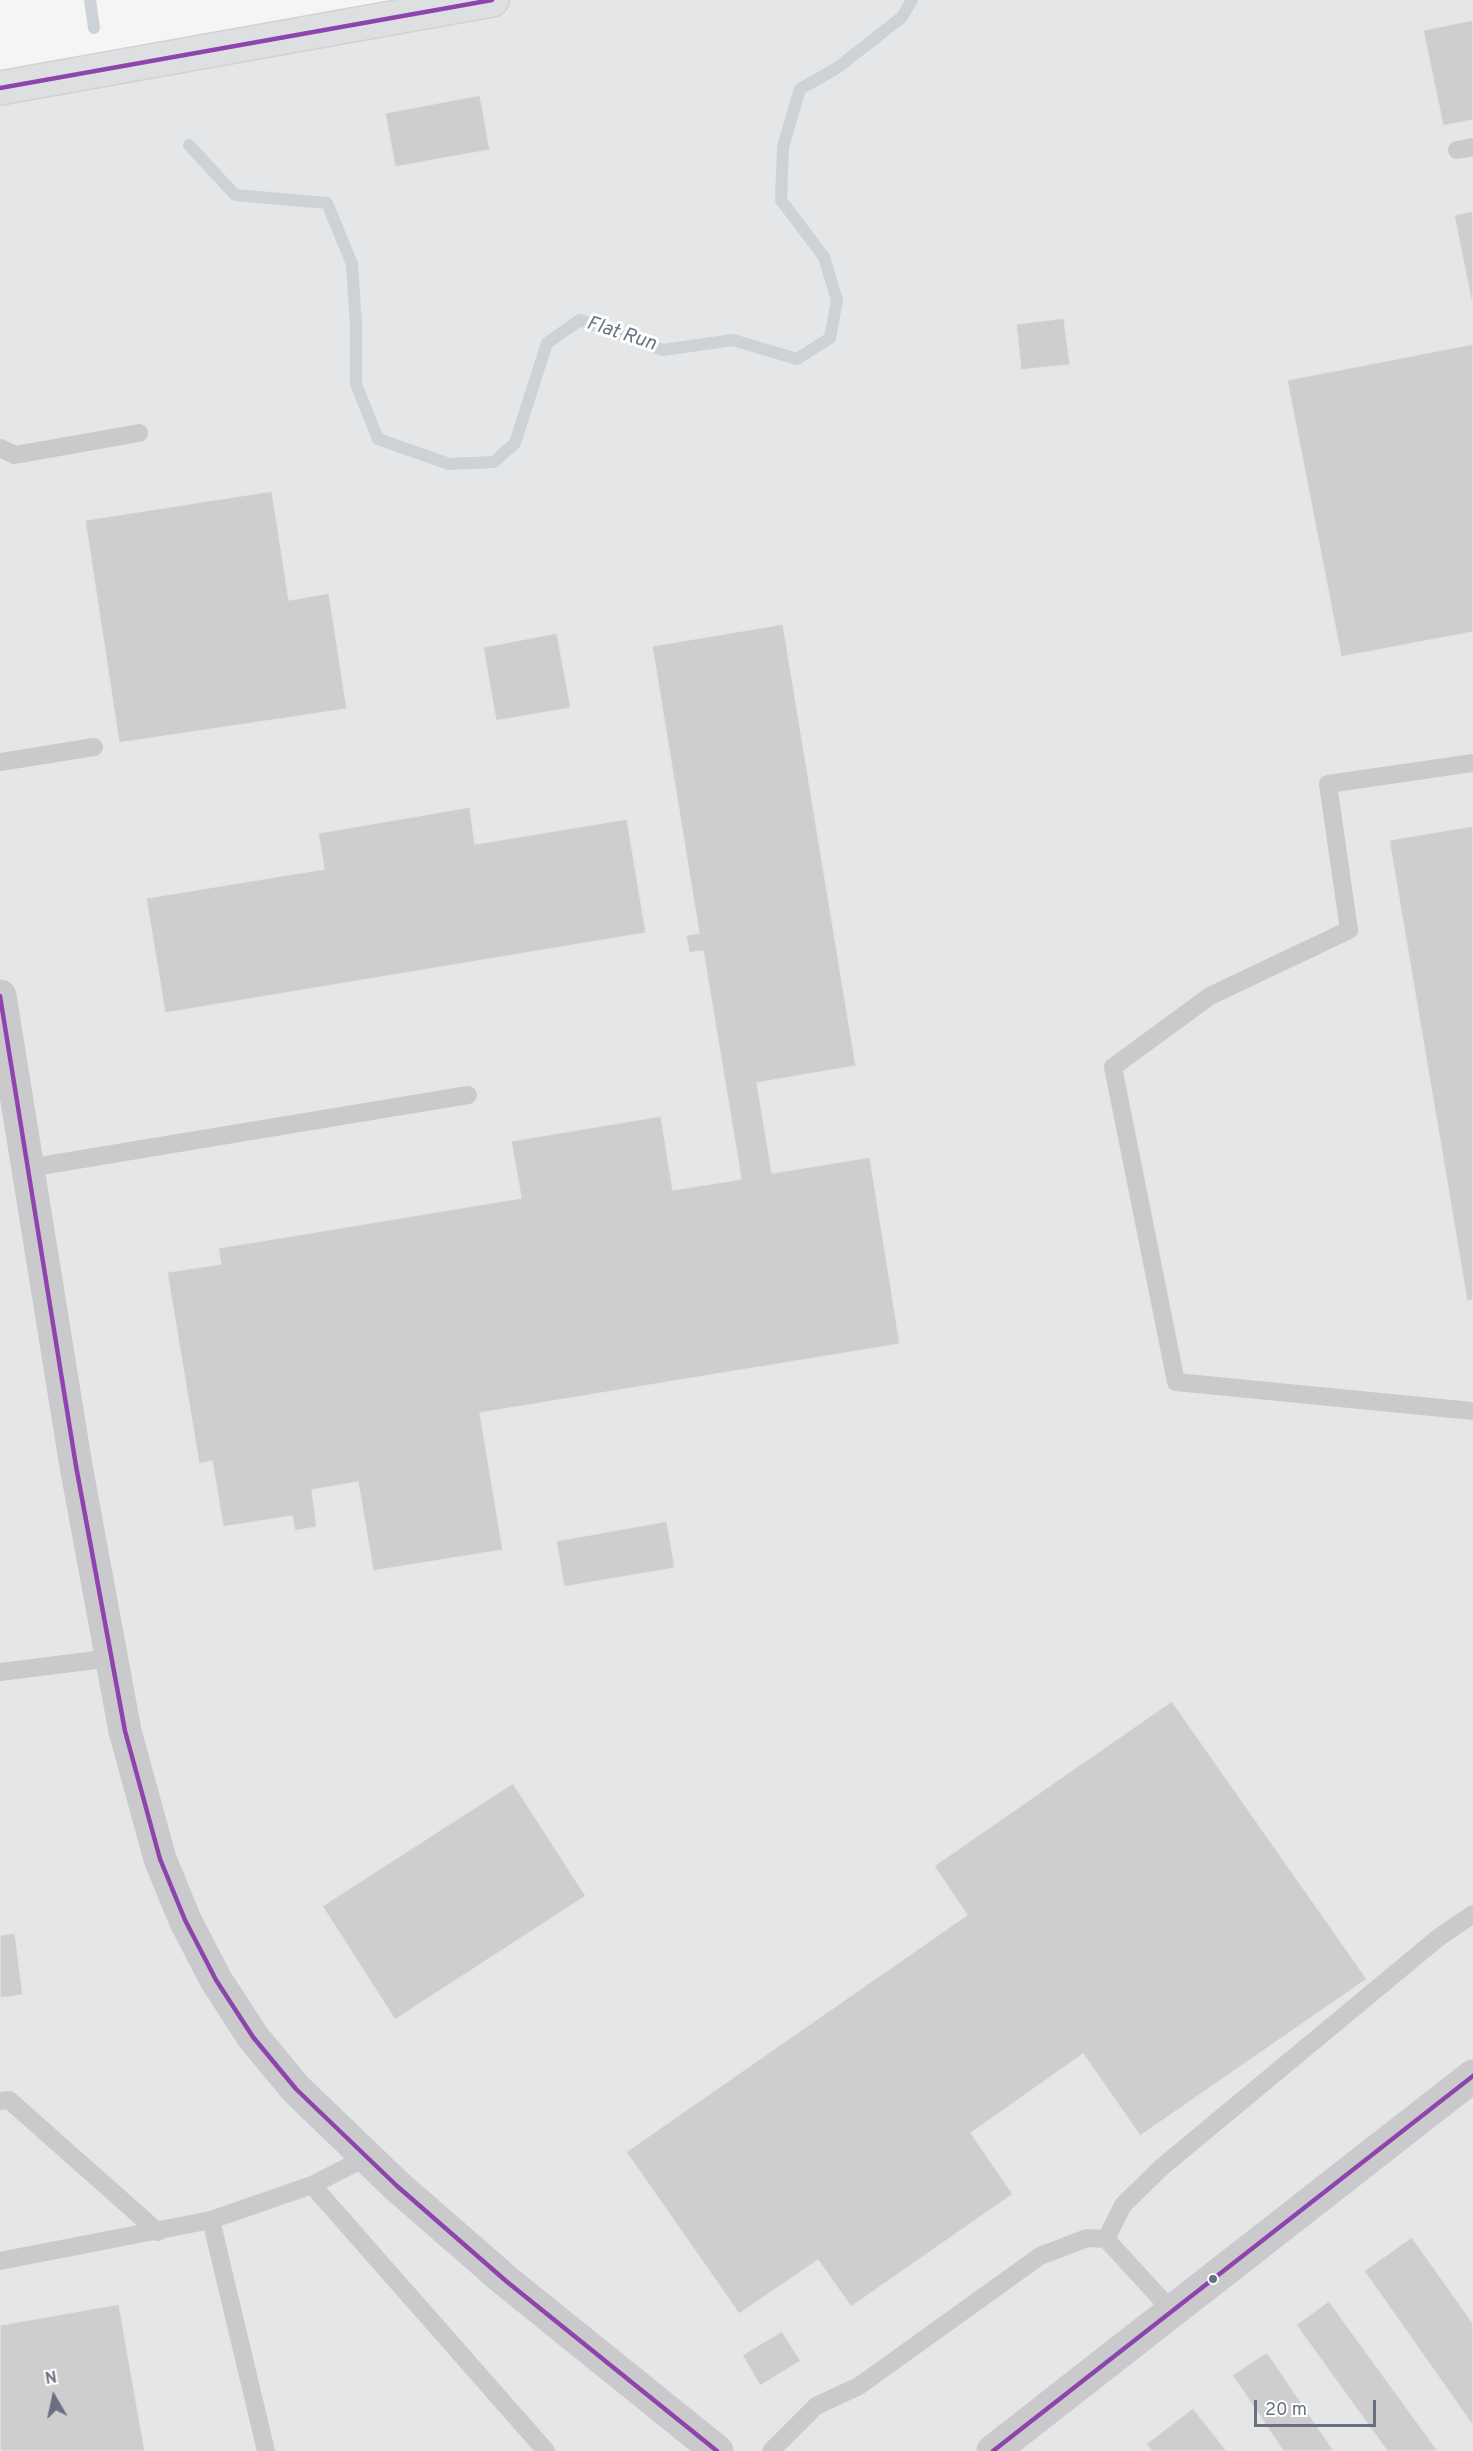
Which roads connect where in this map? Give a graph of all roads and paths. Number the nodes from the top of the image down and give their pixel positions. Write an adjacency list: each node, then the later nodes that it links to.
1 (492, 0): 2 (street)
2 (0, 88)
3 (139, 433): 4 (lane)
4 (0, 448)
5 (94, 747): 6 (lane)
6 (0, 762)
7 (1473, 763): 12 (lane)
8 (0, 996): 10 (street)
9 (468, 1095): 11 (lane)
10 (9, 1111): 11 (street)
11 (28, 1168): 13 (street)
12 (1473, 1411)
13 (112, 1658): 14 (lane); 18 (street)
14 (0, 1672)
15 (1473, 1914): 22 (lane)
16 (1473, 2076): 24 (street)
17 (0, 2101): 21 (lane)
18 (367, 2157): 19 (lane); 27 (street)
19 (312, 2185): 20 (lane); 26 (lane)
20 (211, 2220): 21 (lane); 25 (lane)
21 (158, 2232): 23 (lane)
22 (1107, 2239): 24 (lane); 28 (lane)
23 (0, 2261)
24 (1172, 2312): 29 (street)
25 (266, 2451)
26 (546, 2451)
27 (717, 2451)
28 (771, 2451)
29 (993, 2451)

